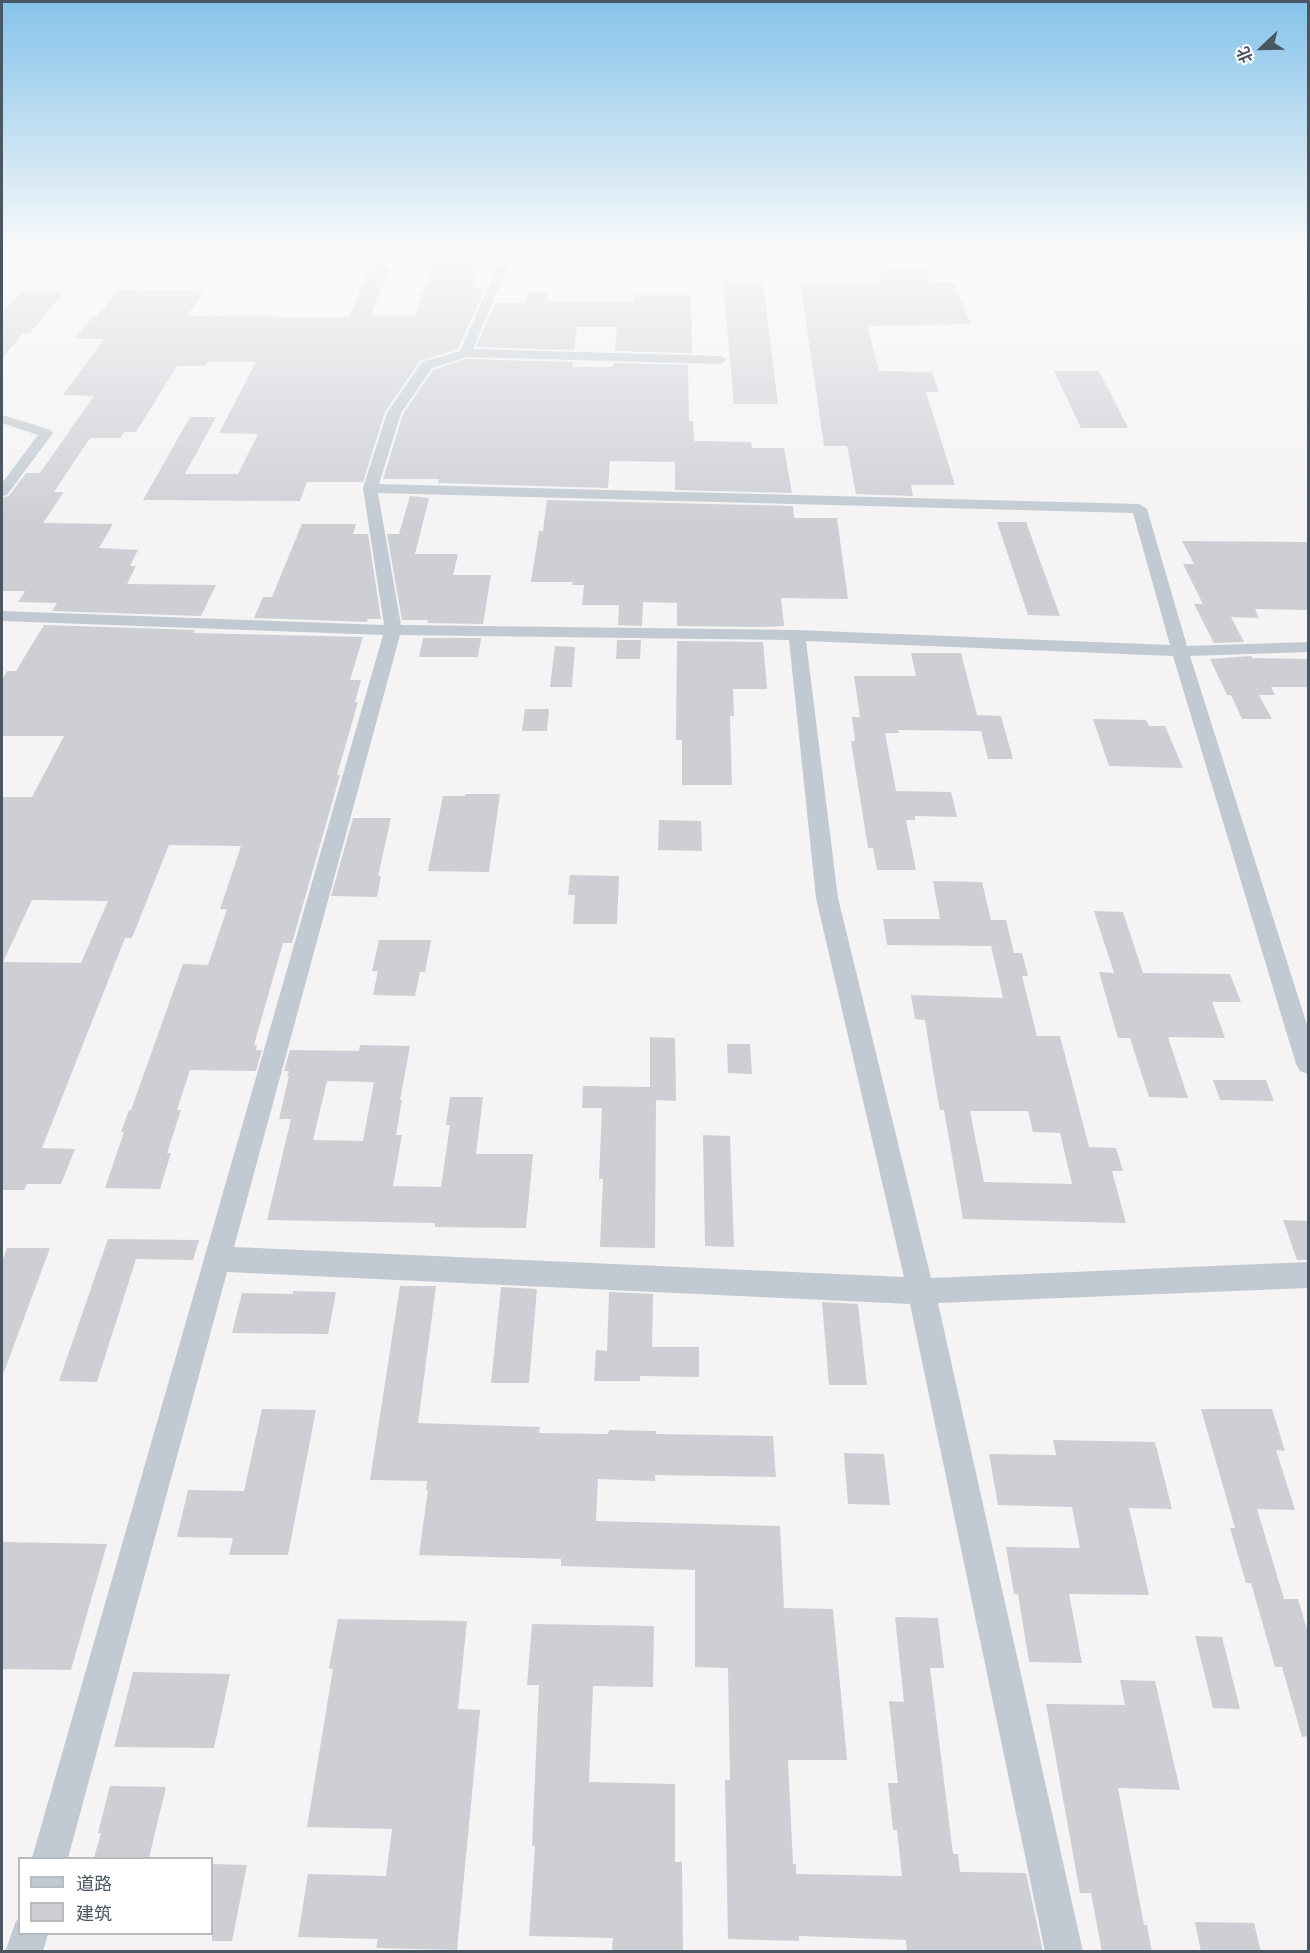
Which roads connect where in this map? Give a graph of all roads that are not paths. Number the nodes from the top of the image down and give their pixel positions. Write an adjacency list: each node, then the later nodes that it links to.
1 (469, 343): 2 (street)
2 (465, 352): 3 (street); 5 (street)
3 (721, 360)
4 (2, 419): 6 (street)
5 (370, 488): 8 (street); 11 (street)
6 (2, 492)
7 (2, 616): 8 (street)
8 (393, 630): 9 (street); 13 (street)
9 (797, 635): 11 (street); 15 (street)
10 (1308, 647): 11 (street)
11 (1180, 651): 12 (street)
12 (1308, 1064)
13 (218, 1259): 15 (street); 16 (street)
14 (1308, 1275): 15 (street)
15 (921, 1292): 19 (street)
16 (50, 1857)
17 (29, 1935): 18 (street)
18 (24, 1952)
19 (1064, 1952)

